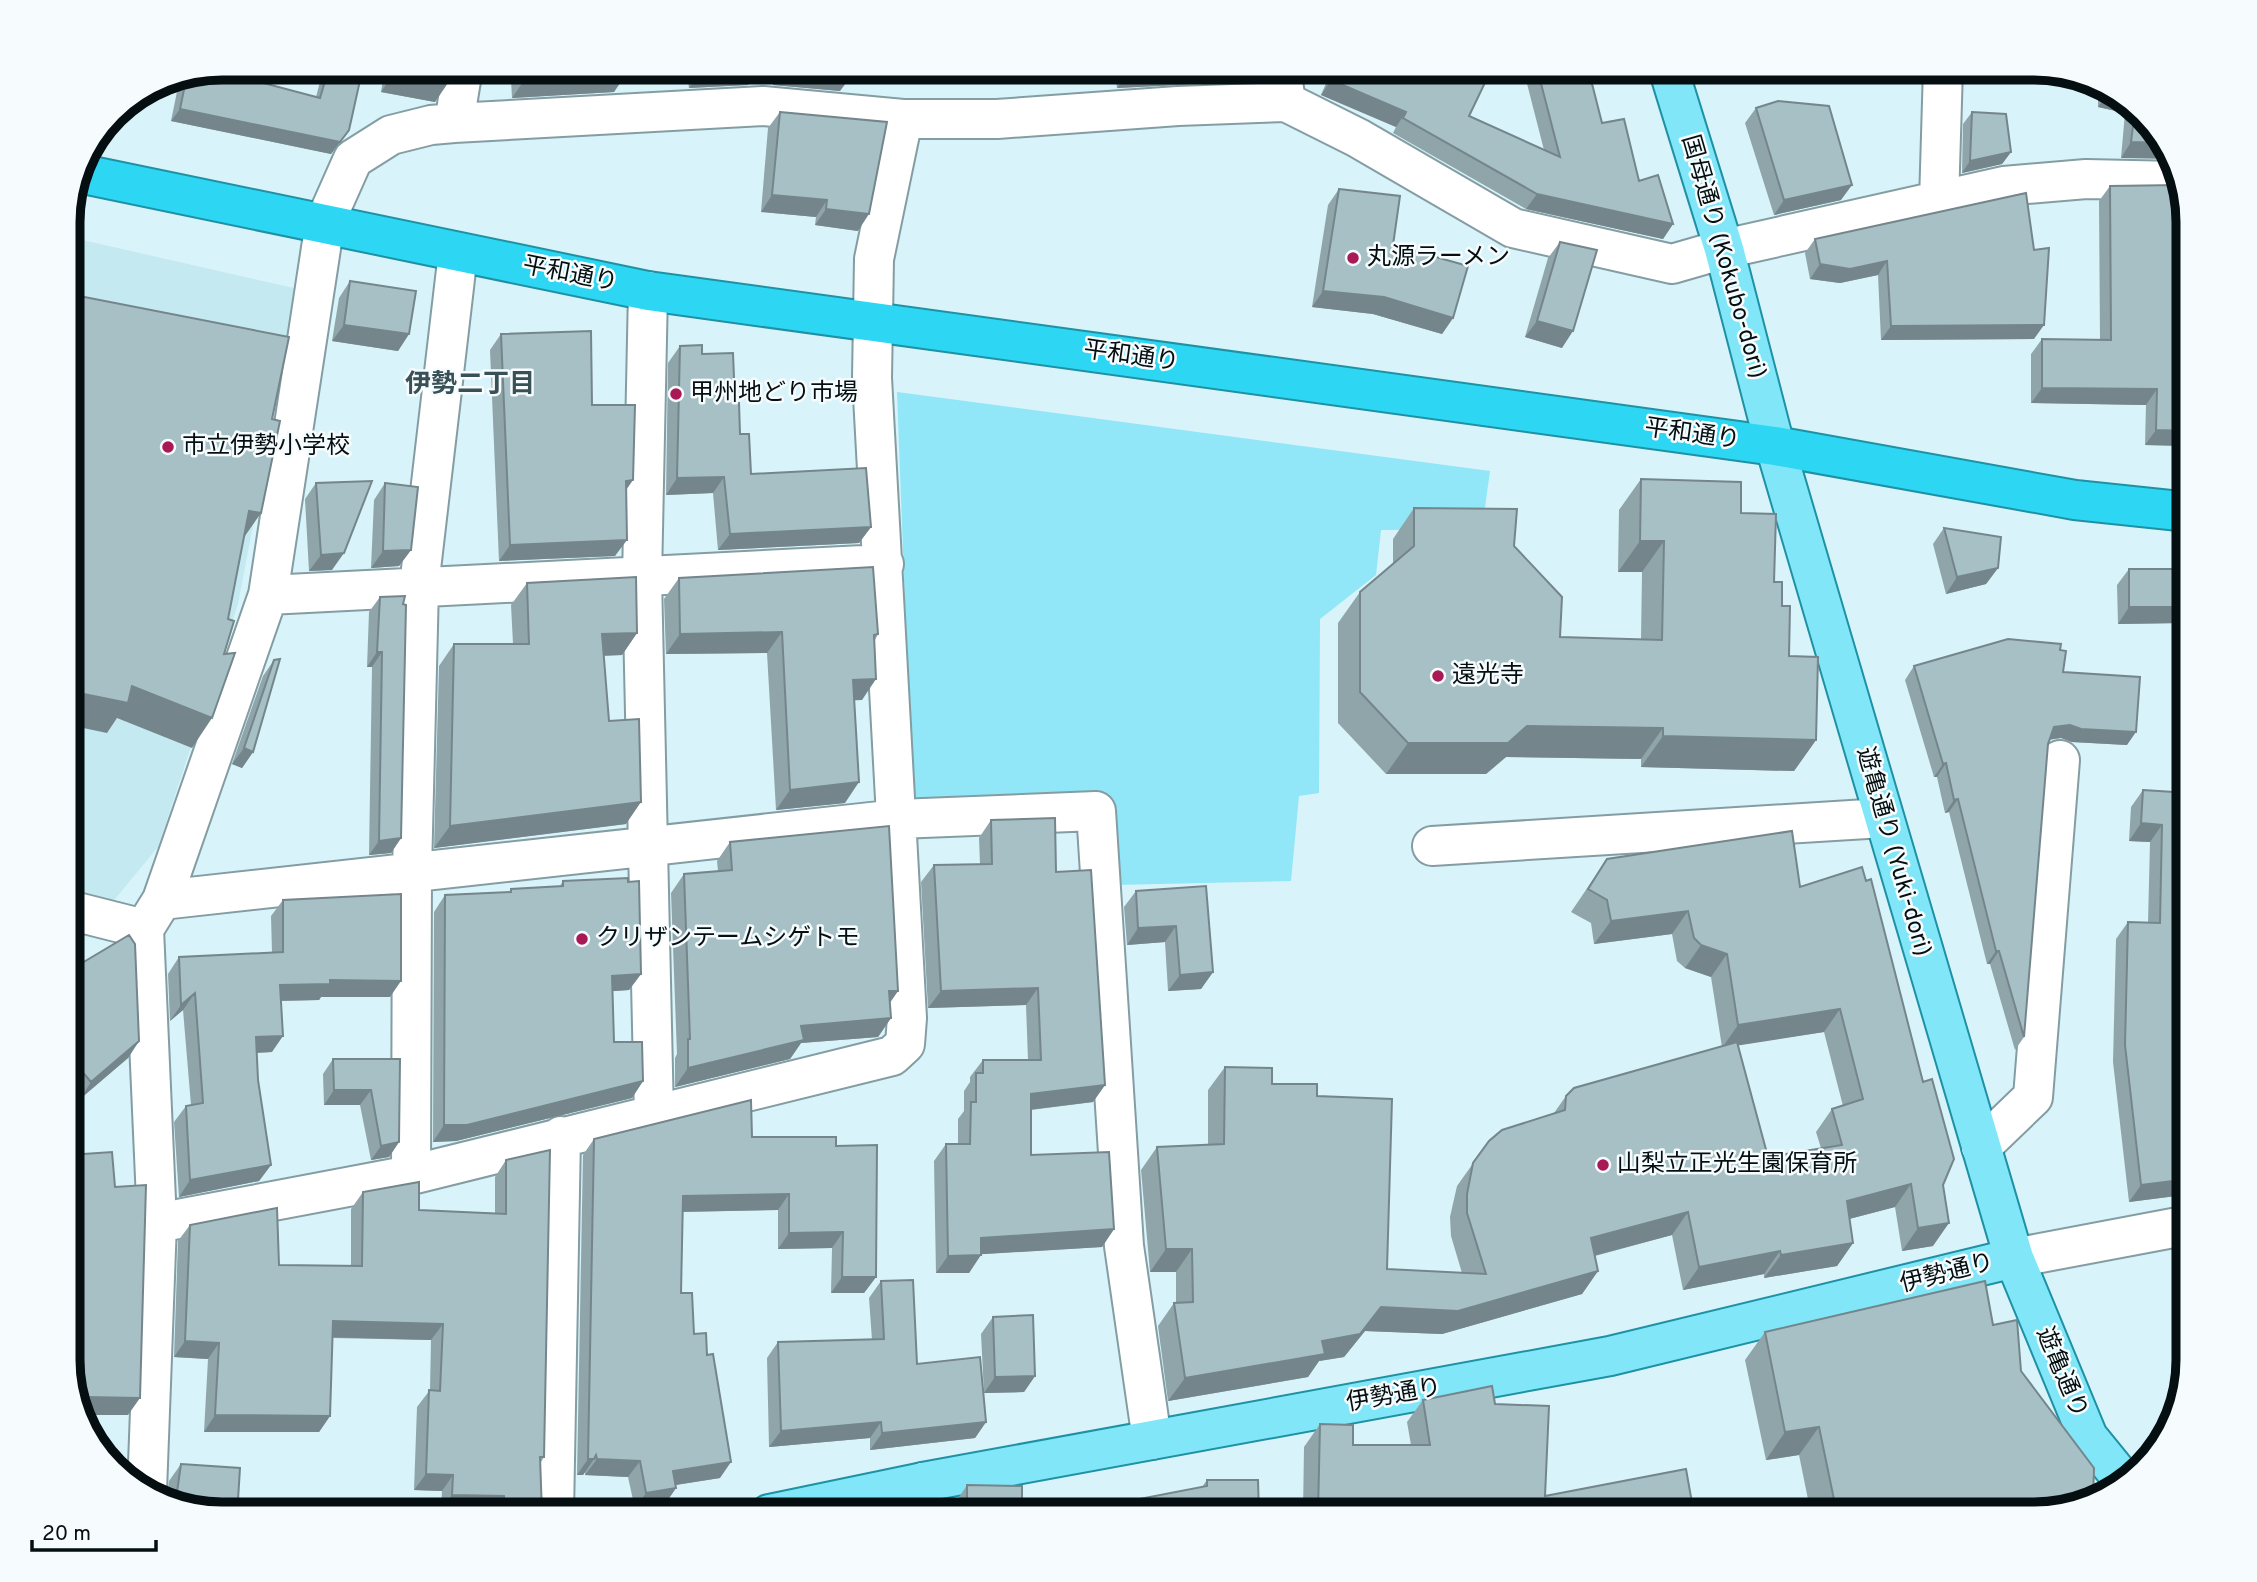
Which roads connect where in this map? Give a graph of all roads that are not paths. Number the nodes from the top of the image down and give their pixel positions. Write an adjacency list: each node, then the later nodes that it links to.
1 (1672, 80): 11 (main road, 国母通り (Kokubo-dori))
2 (1944, 80): 9 (street)
3 (461, 81): 6 (street)
4 (1284, 85): 5 (street); 11 (street)
5 (903, 119): 6 (street); 14 (street)
6 (454, 123): 10 (street)
7 (89, 175): 10 (highway, 平和通り)
8 (2170, 181): 9 (street)
9 (1939, 202): 11 (street)
10 (325, 222): 12 (highway, 平和通り); 20 (street)
11 (1724, 249): 15 (main road, 国母通り (Kokubo-dori))
12 (458, 253): 13 (highway, 平和通り); 19 (street)
13 (648, 290): 14 (highway, 平和通り); 18 (street)
14 (874, 321): 15 (highway, 平和通り); 17 (street)
15 (1775, 446): 16 (highway, 平和通り); 22 (main road, 遊亀通り (Yuki-dori))
16 (2176, 511)
17 (884, 564): 18 (street); 23 (street)
18 (642, 578): 19 (street); 24 (street)
19 (419, 586): 20 (street); 26 (street)
20 (268, 595): 28 (street)
21 (2060, 760): 31 (street)
22 (1883, 818): 25 (street); 31 (main road, 遊亀通り (Yuki-dori))
23 (898, 819): 24 (street); 29 (street); 36 (street)
24 (649, 845): 26 (street); 29 (street)
25 (1432, 846)
26 (412, 872): 28 (street); 32 (street)
27 (81, 912): 28 (street)
28 (153, 915): 33 (street)
29 (654, 1116): 30 (street)
30 (561, 1136): 32 (street); 40 (street)
31 (1981, 1147): 35 (main road, 遊亀通り (Yuki-dori))
32 (411, 1175): 33 (street)
33 (157, 1223): 38 (street)
34 (2176, 1227): 35 (street)
35 (2014, 1258): 36 (main road, 伊勢通り); 37 (main road, 遊亀通り)
36 (1152, 1440): 39 (main road, 伊勢通り)
37 (2118, 1474)
38 (147, 1480)
39 (922, 1498): 41 (main road, 伊勢通り)
40 (554, 1502)
41 (884, 1502)

